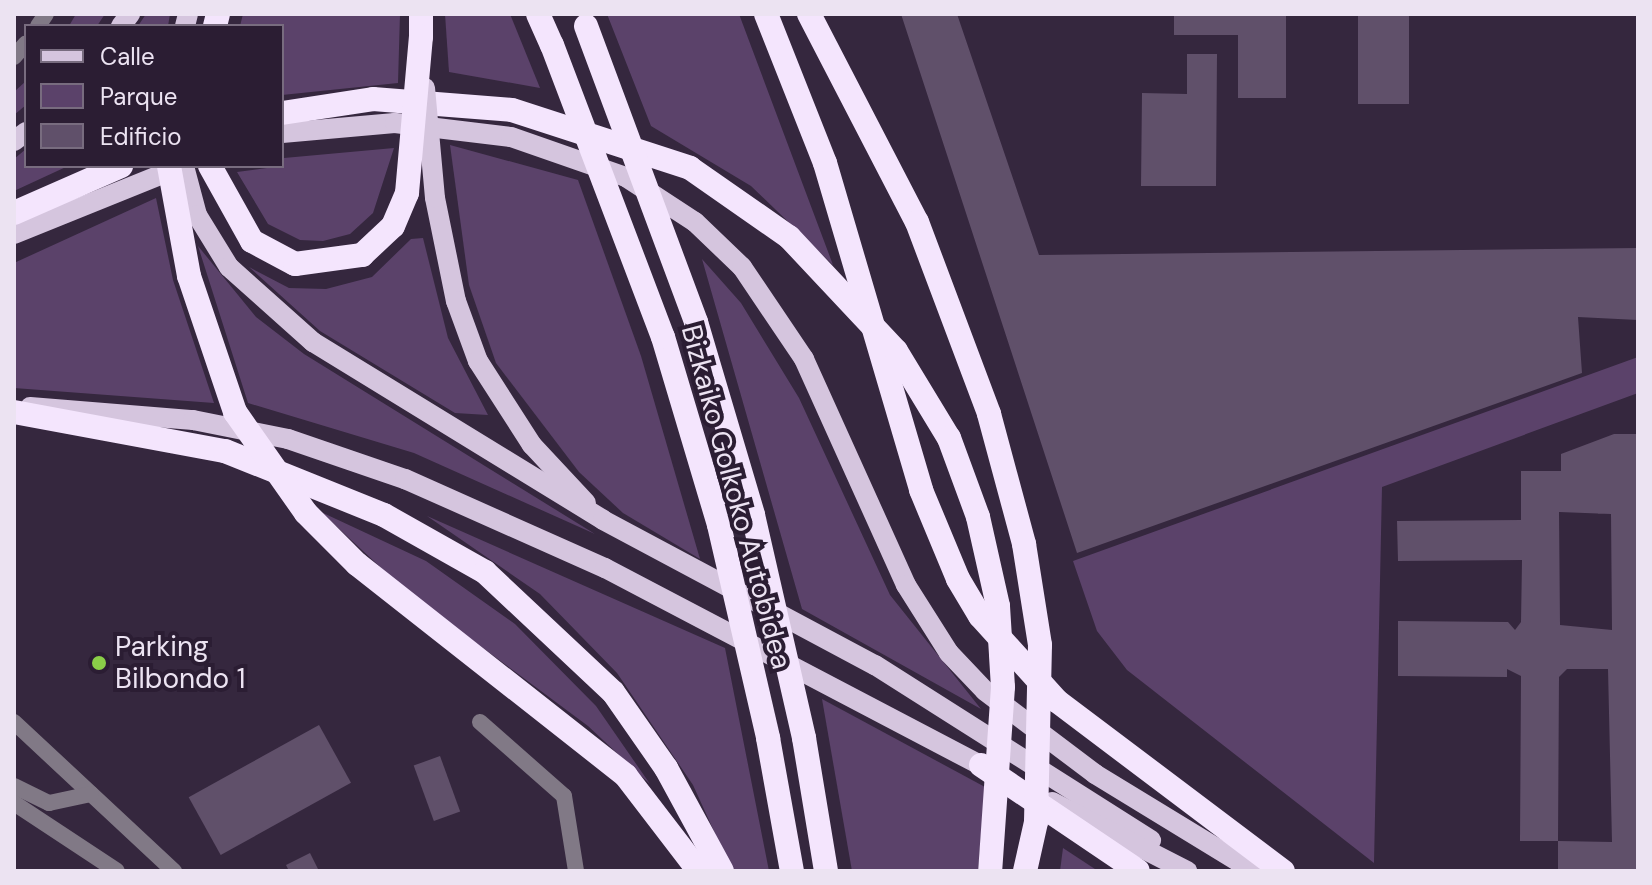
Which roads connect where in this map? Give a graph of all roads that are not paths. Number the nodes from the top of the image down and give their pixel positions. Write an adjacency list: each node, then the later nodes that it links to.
1 (538, 14): 31 (highway, Bizkaiko Golkoko Autobidea, bridge)
2 (766, 14): 40 (highway)
3 (809, 14): 15 (highway)
4 (828, 14): 15 (highway)
5 (583, 20): 32 (highway, Bizkaiko Golkoko Autobidea, bridge)
6 (421, 25): 13 (highway, bridge); 18 (main road, bridge)
7 (284, 113): 33 (highway, bridge)
8 (284, 133): 39 (main road)
9 (116, 168): 14 (highway)
10 (169, 168): 29 (highway, bridge)
11 (178, 168): 16 (main road)
12 (184, 168): 18 (main road)
13 (211, 168)
14 (14, 213)
15 (917, 222): 25 (highway, bridge)
16 (14, 234)
17 (14, 409): 21 (main road); 30 (highway)
18 (603, 520): 38 (main road)
19 (14, 722): 23 (street)
20 (480, 722): 28 (street)
21 (981, 765): 36 (highway); 37 (main road)
22 (14, 786): 23 (street)
23 (91, 794): 27 (street)
24 (14, 803): 26 (street)
25 (1036, 822): 34 (highway); 35 (highway)
26 (114, 871)
27 (174, 871)
28 (576, 871)
29 (699, 871)
30 (722, 871)
31 (792, 871)
32 (826, 871)
33 (990, 871)
34 (1025, 871)
35 (1033, 871)
36 (1138, 871)
37 (1187, 871)
38 (1201, 871)
39 (1254, 871)
40 (1283, 871)

